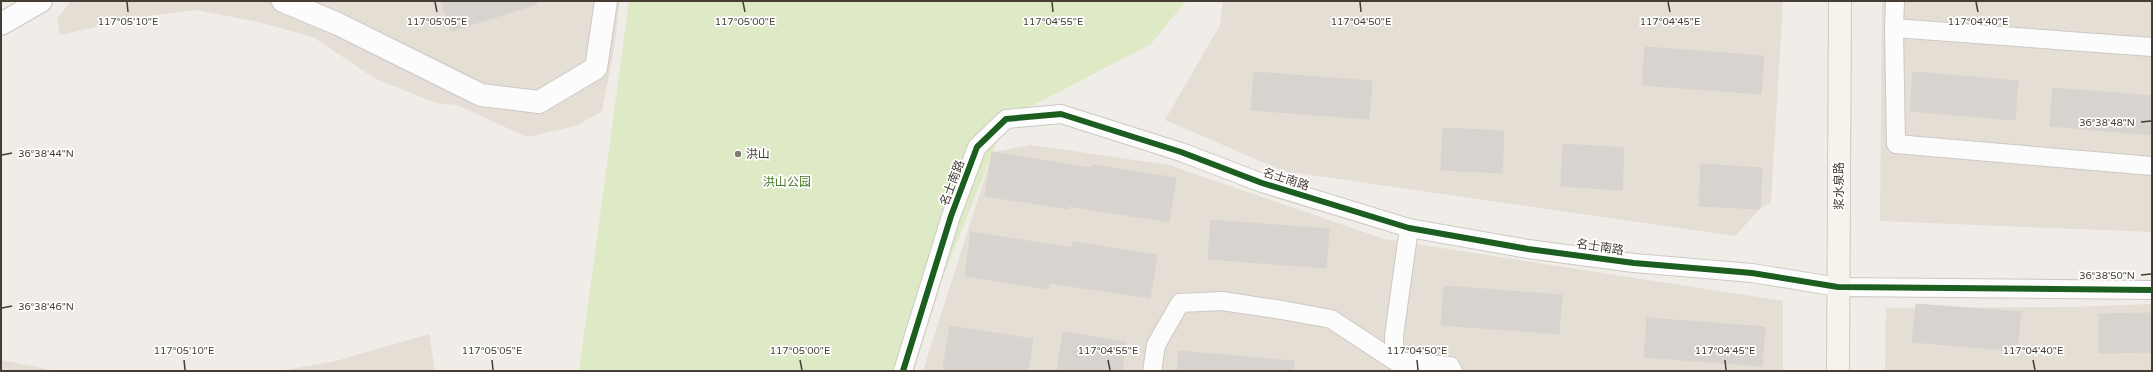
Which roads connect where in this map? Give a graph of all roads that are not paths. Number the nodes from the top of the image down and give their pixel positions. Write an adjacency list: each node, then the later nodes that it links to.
1 (41, 1): 6 (street)
2 (283, 1): 3 (street)
3 (606, 1)
4 (1840, 1): 11 (main road, 浆水泉路)
5 (1894, 1): 7 (street)
6 (1, 24)
7 (1894, 28): 8 (street); 9 (street)
8 (2152, 47)
9 (2152, 166)
10 (1409, 228): 11 (street, 名士南路); 13 (street); 14 (street, 名士南路)
11 (1838, 287): 12 (street, 名士南路); 17 (main road, 浆水泉路)
12 (2152, 290)
13 (1395, 361): 15 (street); 16 (street)
14 (904, 371)
15 (1152, 371)
16 (1453, 371)
17 (1838, 371)

